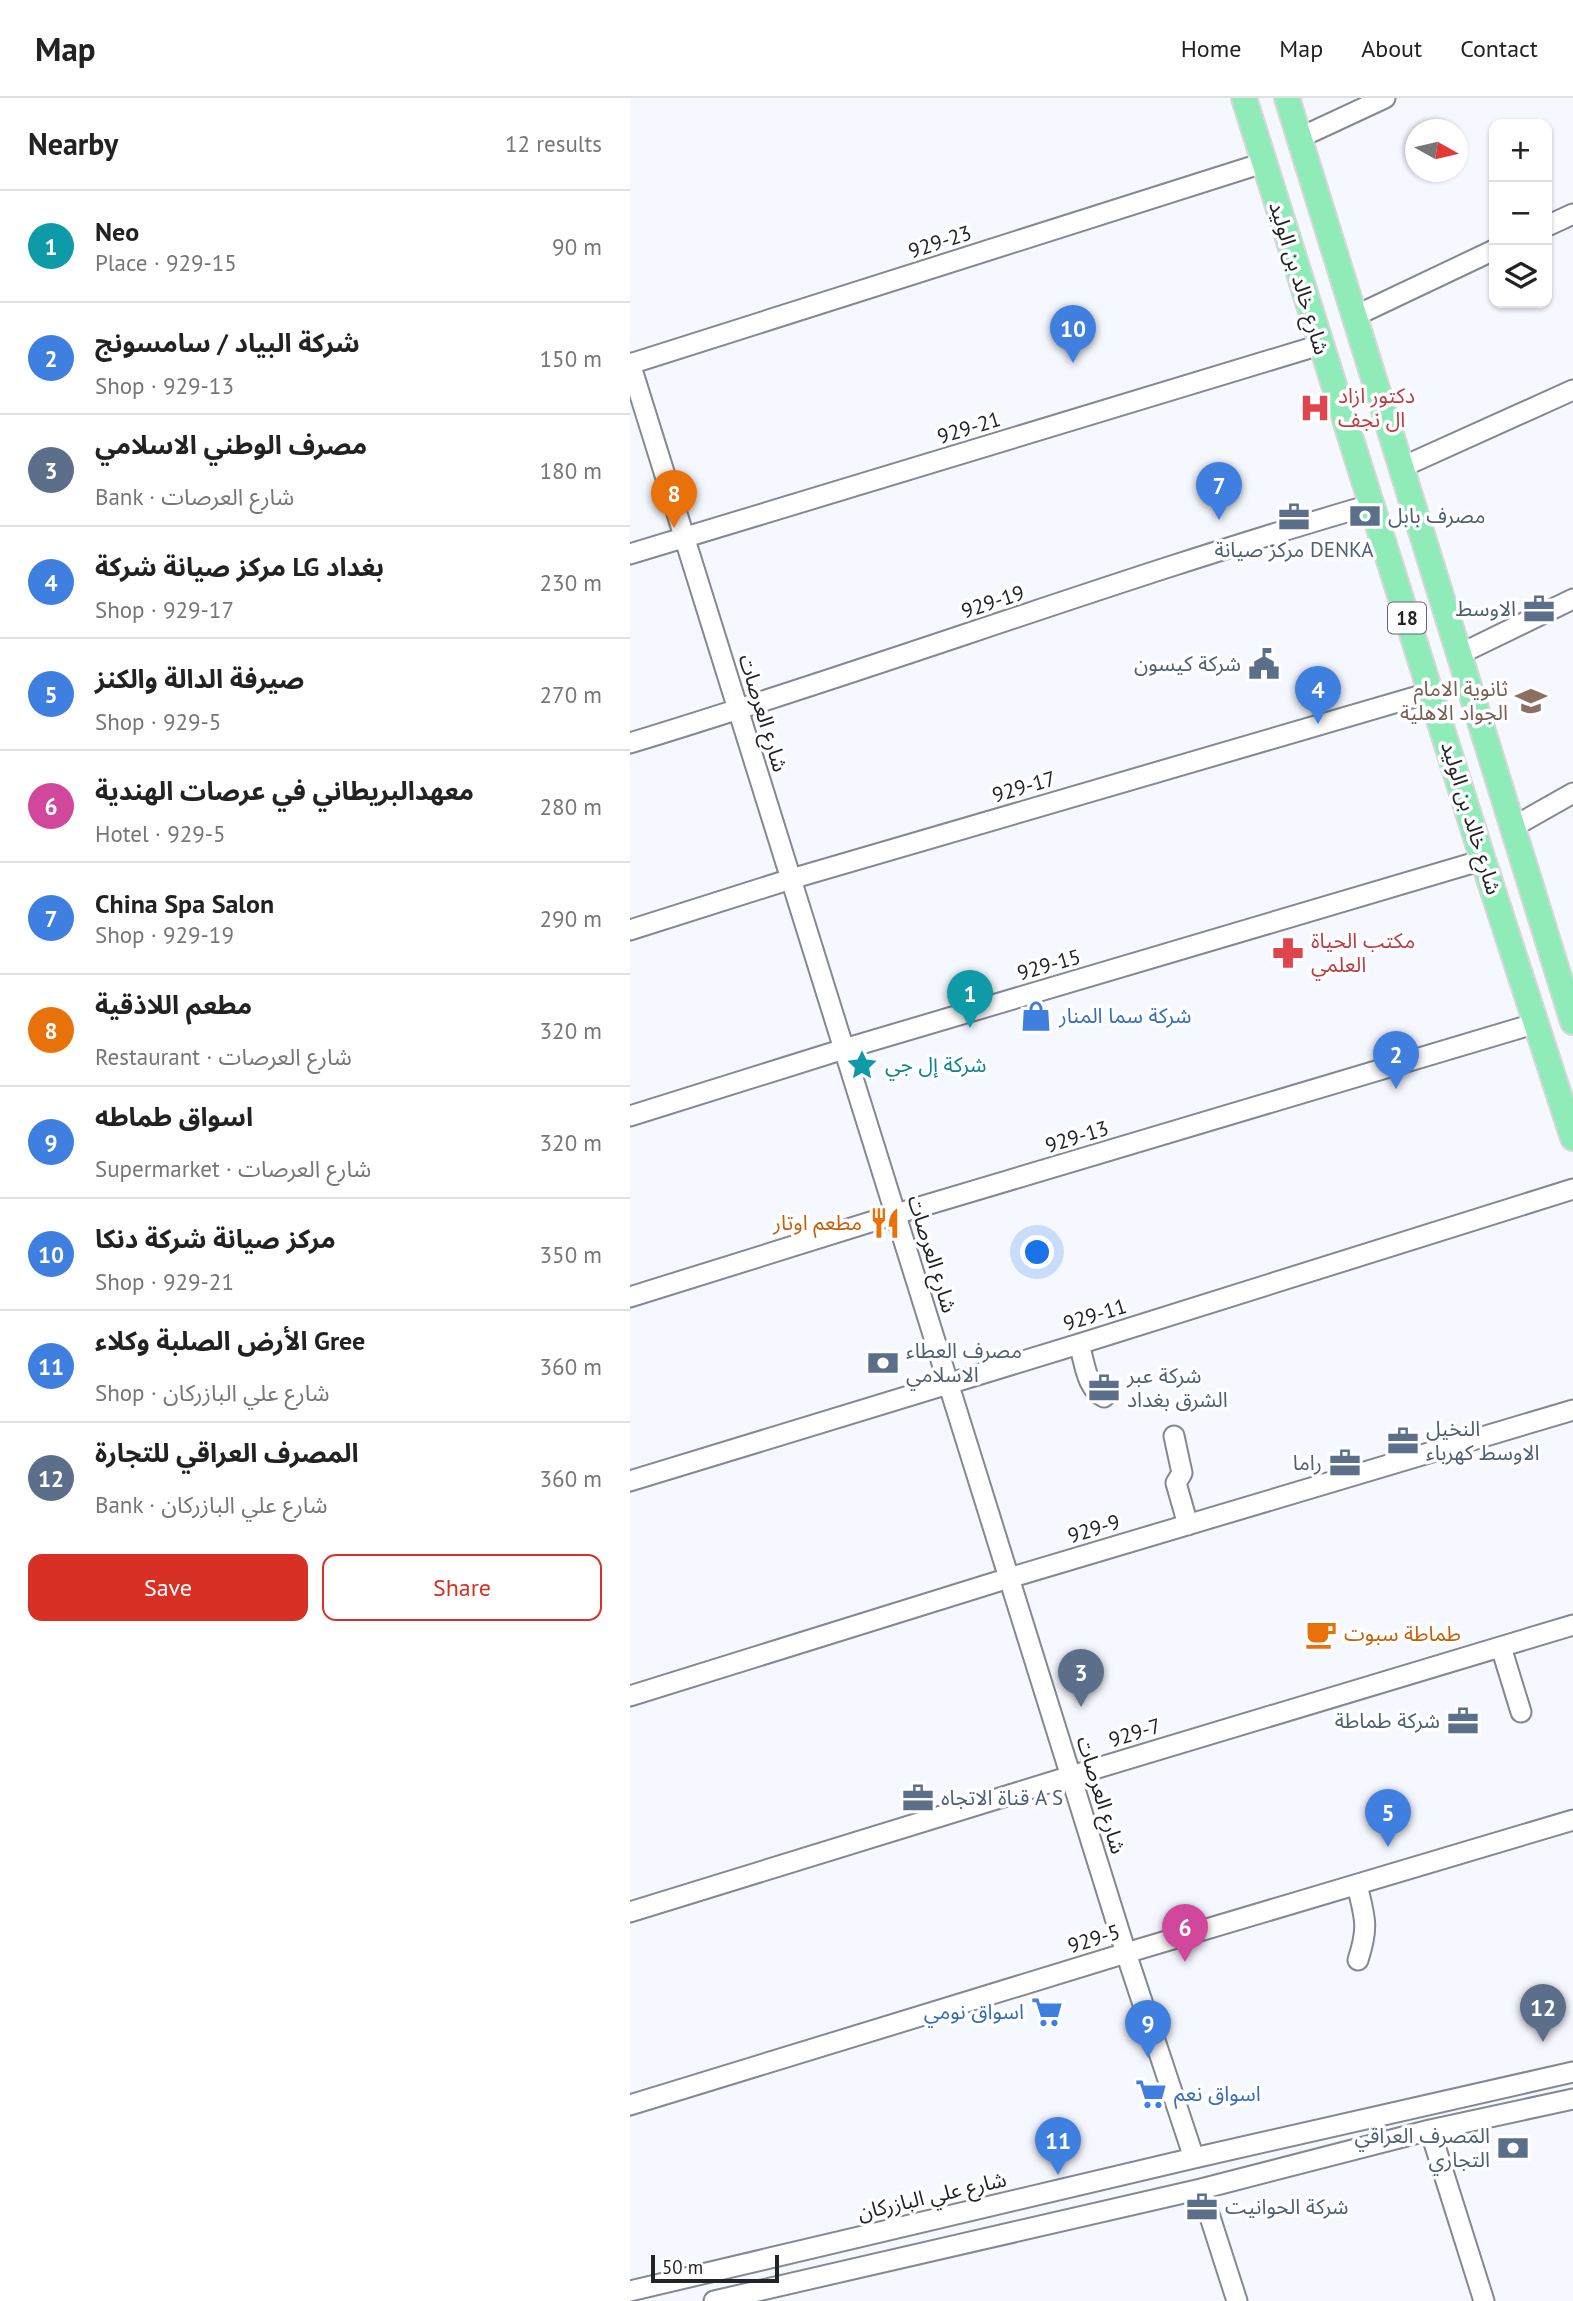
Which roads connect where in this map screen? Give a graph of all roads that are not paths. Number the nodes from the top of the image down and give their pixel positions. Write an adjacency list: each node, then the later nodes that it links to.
1 (1244, 98): 5 (main road, شارع خالد بن الوليد / 18)
2 (1287, 98): 4 (main road, شارع خالد بن الوليد / 18)
3 (1385, 98): 4 (street)
4 (1299, 138): 9 (main road, شارع خالد بن الوليد / 18)
5 (1264, 163): 10 (main road, شارع خالد بن الوليد / 18); 11 (street, 929-23)
6 (1573, 214): 7 (street)
7 (1552, 224)
8 (1489, 252): 9 (street)
9 (1355, 316): 13 (main road, شارع خالد بن الوليد / 18)
10 (1321, 345): 14 (main road, شارع خالد بن الوليد / 18); 15 (street, 929-21)
11 (630, 364): 15 (street, شارع العرصات)
12 (1573, 390): 13 (street)
13 (1400, 468): 18 (main road, شارع خالد بن الوليد / 18)
14 (1370, 505): 19 (main road, شارع خالد بن الوليد / 18); 20 (street, 929-19)
15 (684, 537): 16 (street, 929-21); 20 (street, شارع العرصات)
16 (630, 554)
17 (1573, 599): 18 (street)
18 (1460, 654): 23 (main road, شارع خالد بن الوليد / 18)
19 (1432, 692): 24 (main road, شارع خالد بن الوليد / 18); 25 (street, 929-17)
20 (738, 710): 21 (street, 929-19); 25 (street, شارع العرصات)
21 (630, 743)
22 (1573, 793): 23 (street)
23 (1513, 827): 27 (main road, شارع خالد بن الوليد / 18)
24 (1483, 860): 29 (main road, شارع خالد بن الوليد / 18); 30 (street, 929-15)
25 (791, 879): 26 (street, 929-17); 30 (street, شارع العرصات)
26 (630, 930)
27 (1568, 989): 28 (main road, شارع خالد بن الوليد / 18)
28 (1573, 1022)
29 (1537, 1023): 32 (main road, شارع خالد بن الوليد / 18); 34 (street, 929-13)
30 (844, 1049): 31 (street, 929-15); 34 (street, شارع العرصات)
31 (630, 1116)
32 (1573, 1138)
33 (1573, 1189): 36 (street, 929-11)
34 (896, 1214): 35 (street, 929-13); 37 (street, شارع العرصات)
35 (630, 1297)
36 (1079, 1344): 37 (street, 929-11); 38 (street)
37 (948, 1383): 41 (street, 929-11); 43 (street, شارع العرصات)
38 (1104, 1397)
39 (1573, 1410): 42 (street, 929-9)
40 (1174, 1436): 42 (street)
41 (630, 1481)
42 (1188, 1525): 43 (street, 929-9)
43 (1009, 1578): 46 (street, 929-9); 48 (street, شارع العرصات)
44 (1573, 1625): 45 (street, 929-7)
45 (1501, 1647): 47 (street); 48 (street, 929-7)
46 (630, 1696)
47 (1521, 1712)
48 (1071, 1776): 51 (street, 929-7); 52 (street, شارع العرصات)
49 (1573, 1821): 50 (street, 929-5)
50 (1357, 1885): 52 (street, 929-5); 53 (street)
51 (630, 1912)
52 (1126, 1953): 56 (street, 929-5); 58 (street, شارع العرصات)
53 (1358, 1960)
54 (1573, 2072): 58 (street, شارع علي البازركان)
55 (1573, 2099): 57 (street)
56 (630, 2105)
57 (1430, 2130): 59 (street); 63 (street)
58 (1194, 2158): 60 (street, شارع علي البازركان)
59 (1200, 2189): 61 (street); 62 (street)
60 (630, 2291)
61 (714, 2301)
62 (1237, 2301)
63 (1483, 2301)

